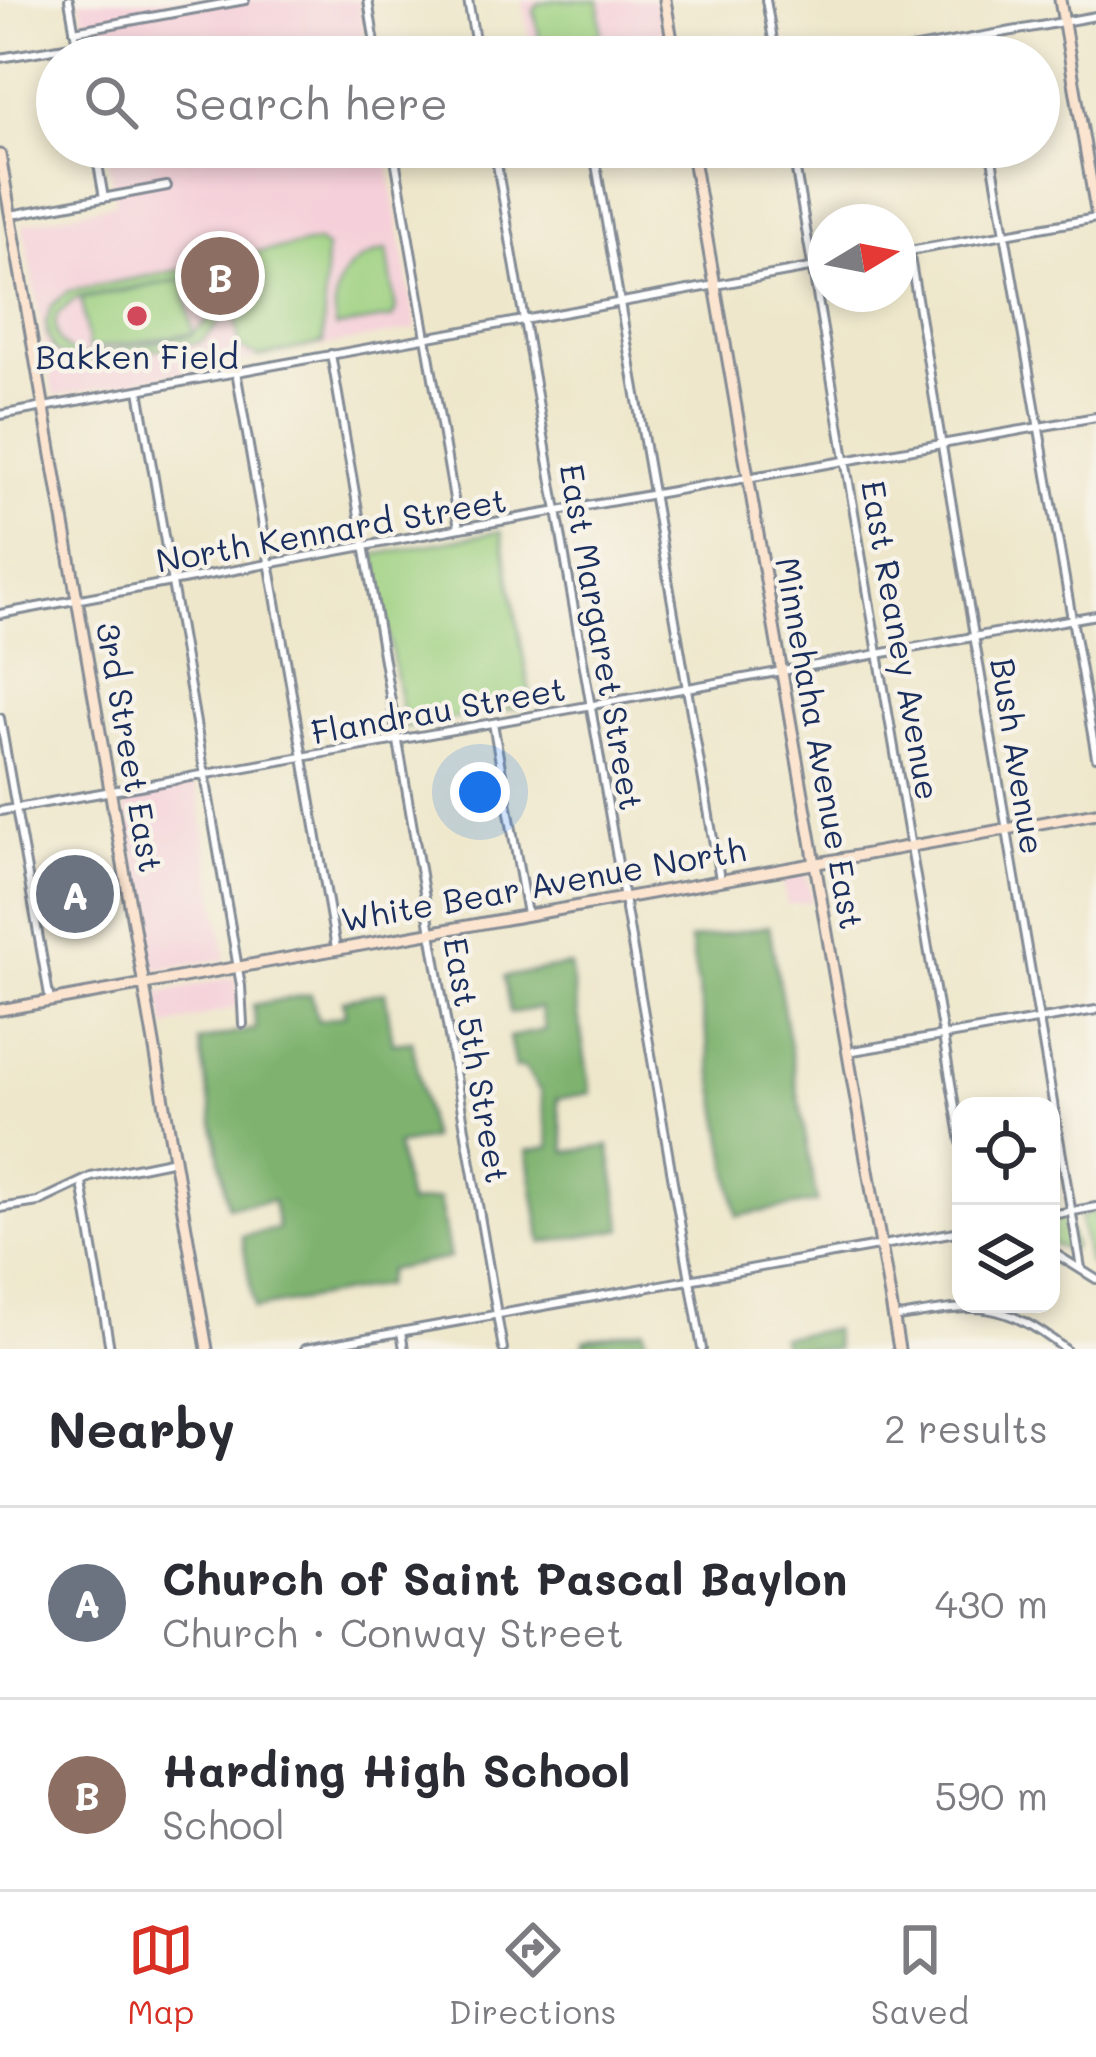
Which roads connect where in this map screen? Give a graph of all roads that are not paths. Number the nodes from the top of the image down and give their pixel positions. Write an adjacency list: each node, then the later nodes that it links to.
1 (69, 0): 10 (street)
2 (244, 0): 10 (street)
3 (368, 0): 12 (street)
4 (468, 0): 13 (street)
5 (665, 0): 14 (main road)
6 (766, 0): 15 (street)
7 (1060, 0): 9 (main road)
8 (1096, 16): 9 (street)
9 (1064, 22): 16 (street); 29 (main road)
10 (74, 31): 11 (street)
11 (75, 36)
12 (374, 36)
13 (474, 36)
14 (671, 36)
15 (772, 36)
16 (987, 36)
17 (36, 52): 18 (street)
18 (0, 58)
19 (0, 155): 30 (main road, 3rd Street East)
20 (99, 168): 28 (street)
21 (397, 168): 40 (street)
22 (498, 168): 39 (street, East Margaret Street)
23 (597, 168): 37 (street)
24 (695, 168): 35 (main road, Minnehaha Avenue East)
25 (796, 168): 32 (street, East Reaney Avenue)
26 (994, 168): 31 (street)
27 (166, 186): 28 (street)
28 (104, 198): 30 (street)
29 (1096, 214): 31 (street)
30 (10, 215): 44 (main road, 3rd Street East)
31 (1005, 234): 33 (street); 47 (street)
32 (808, 239)
33 (916, 250)
34 (808, 269): 35 (street)
35 (714, 284): 37 (street); 50 (main road, Minnehaha Avenue East)
36 (916, 292): 48 (street, Bush Avenue)
37 (620, 301): 39 (street); 51 (street)
38 (821, 312): 49 (street, East Reaney Avenue)
39 (523, 319): 40 (street); 52 (street, East Margaret Street)
40 (426, 337): 41 (street); 53 (street)
41 (331, 354): 42 (street); 54 (street, East 5th Street)
42 (236, 370): 43 (street); 55 (street)
43 (139, 389): 44 (street); 56 (street)
44 (44, 406): 45 (street); 57 (main road, 3rd Street East)
45 (0, 415)
46 (1096, 417): 47 (street, North Kennard Street)
47 (1039, 427): 48 (street, North Kennard Street); 60 (street)
48 (942, 443): 49 (street, North Kennard Street); 61 (street, Bush Avenue)
49 (846, 460): 50 (street, North Kennard Street); 62 (street, East Reaney Avenue)
50 (747, 477): 51 (street, North Kennard Street); 63 (main road, Minnehaha Avenue East)
51 (653, 494): 52 (street, North Kennard Street); 64 (street)
52 (557, 512): 53 (street, North Kennard Street); 65 (street, East Margaret Street)
53 (459, 529): 54 (street, North Kennard Street)
54 (364, 547): 55 (street, North Kennard Street); 68 (street, East 5th Street)
55 (268, 565): 56 (street, North Kennard Street); 69 (street)
56 (171, 582): 57 (street, North Kennard Street); 71 (street)
57 (78, 599): 58 (street, North Kennard Street); 72 (main road, 3rd Street East)
58 (0, 614)
59 (1096, 615): 60 (street, Flandrau Street)
60 (1072, 619): 61 (street, Flandrau Street); 70 (street)
61 (976, 635): 62 (street, Flandrau Street); 76 (street, Bush Avenue)
62 (880, 652): 63 (street, Flandrau Street); 77 (street, East Reaney Avenue)
63 (781, 671): 64 (street, Flandrau Street); 78 (main road, Minnehaha Avenue East)
64 (687, 688): 65 (street, Flandrau Street); 79 (street)
65 (589, 706): 67 (street, Flandrau Street); 80 (street, East Margaret Street)
66 (0, 718): 73 (street)
67 (493, 723): 68 (street, Flandrau Street); 81 (street)
68 (398, 740): 69 (street, Flandrau Street); 82 (street, East 5th Street)
69 (302, 757): 71 (street, Flandrau Street); 83 (street)
70 (1096, 757)
71 (204, 775): 72 (street, Flandrau Street); 84 (street)
72 (110, 791): 73 (street, Flandrau Street); 85 (main road, 3rd Street East)
73 (16, 808): 74 (street, Flandrau Street); 86 (street)
74 (0, 811)
75 (1096, 813): 76 (main road, White Bear Avenue North)
76 (1008, 828): 77 (main road, White Bear Avenue North); 89 (street, Bush Avenue)
77 (911, 845): 78 (main road, White Bear Avenue North); 91 (street, East Reaney Avenue)
78 (814, 862): 79 (main road, White Bear Avenue North); 92 (main road, Minnehaha Avenue East)
79 (720, 879): 80 (main road, White Bear Avenue North)
80 (624, 896): 81 (main road, White Bear Avenue North); 104 (street, East Margaret Street)
81 (527, 915): 82 (main road, White Bear Avenue North)
82 (431, 932): 83 (main road, White Bear Avenue North); 108 (street, East 5th Street)
83 (336, 948): 84 (main road, White Bear Avenue North)
84 (237, 967): 85 (main road, White Bear Avenue North); 90 (street)
85 (145, 983): 86 (main road, White Bear Avenue North); 94 (main road, 3rd Street East)
86 (50, 1001): 87 (main road, White Bear Avenue North)
87 (0, 1010)
88 (1096, 1010): 89 (street)
89 (1040, 1020): 91 (street); 98 (street, Bush Avenue)
90 (243, 1024)
91 (943, 1036): 92 (street); 93 (street, East Reaney Avenue)
92 (847, 1052): 101 (main road, Minnehaha Avenue East)
93 (953, 1097)
94 (175, 1160): 95 (street); 112 (main road, 3rd Street East)
95 (82, 1183): 97 (street); 111 (street)
96 (1096, 1207): 98 (street)
97 (0, 1208)
98 (1071, 1211): 99 (street); 103 (street, Bush Avenue)
99 (1060, 1213)
100 (952, 1232): 101 (street)
101 (880, 1244): 104 (street); 109 (main road, Minnehaha Avenue East)
102 (1060, 1256): 103 (street)
103 (1081, 1268): 105 (street)
104 (689, 1279): 108 (street); 116 (street, East Margaret Street)
105 (1096, 1279)
106 (952, 1308): 109 (street)
107 (1006, 1313): 118 (street)
108 (497, 1314): 110 (street); 115 (street, East 5th Street)
109 (893, 1318): 117 (main road, Minnehaha Avenue East)
110 (401, 1332): 113 (street); 114 (street)
111 (110, 1349)
112 (207, 1349)
113 (305, 1349)
114 (404, 1349)
115 (503, 1349)
116 (702, 1349)
117 (898, 1349)
118 (1065, 1349)

